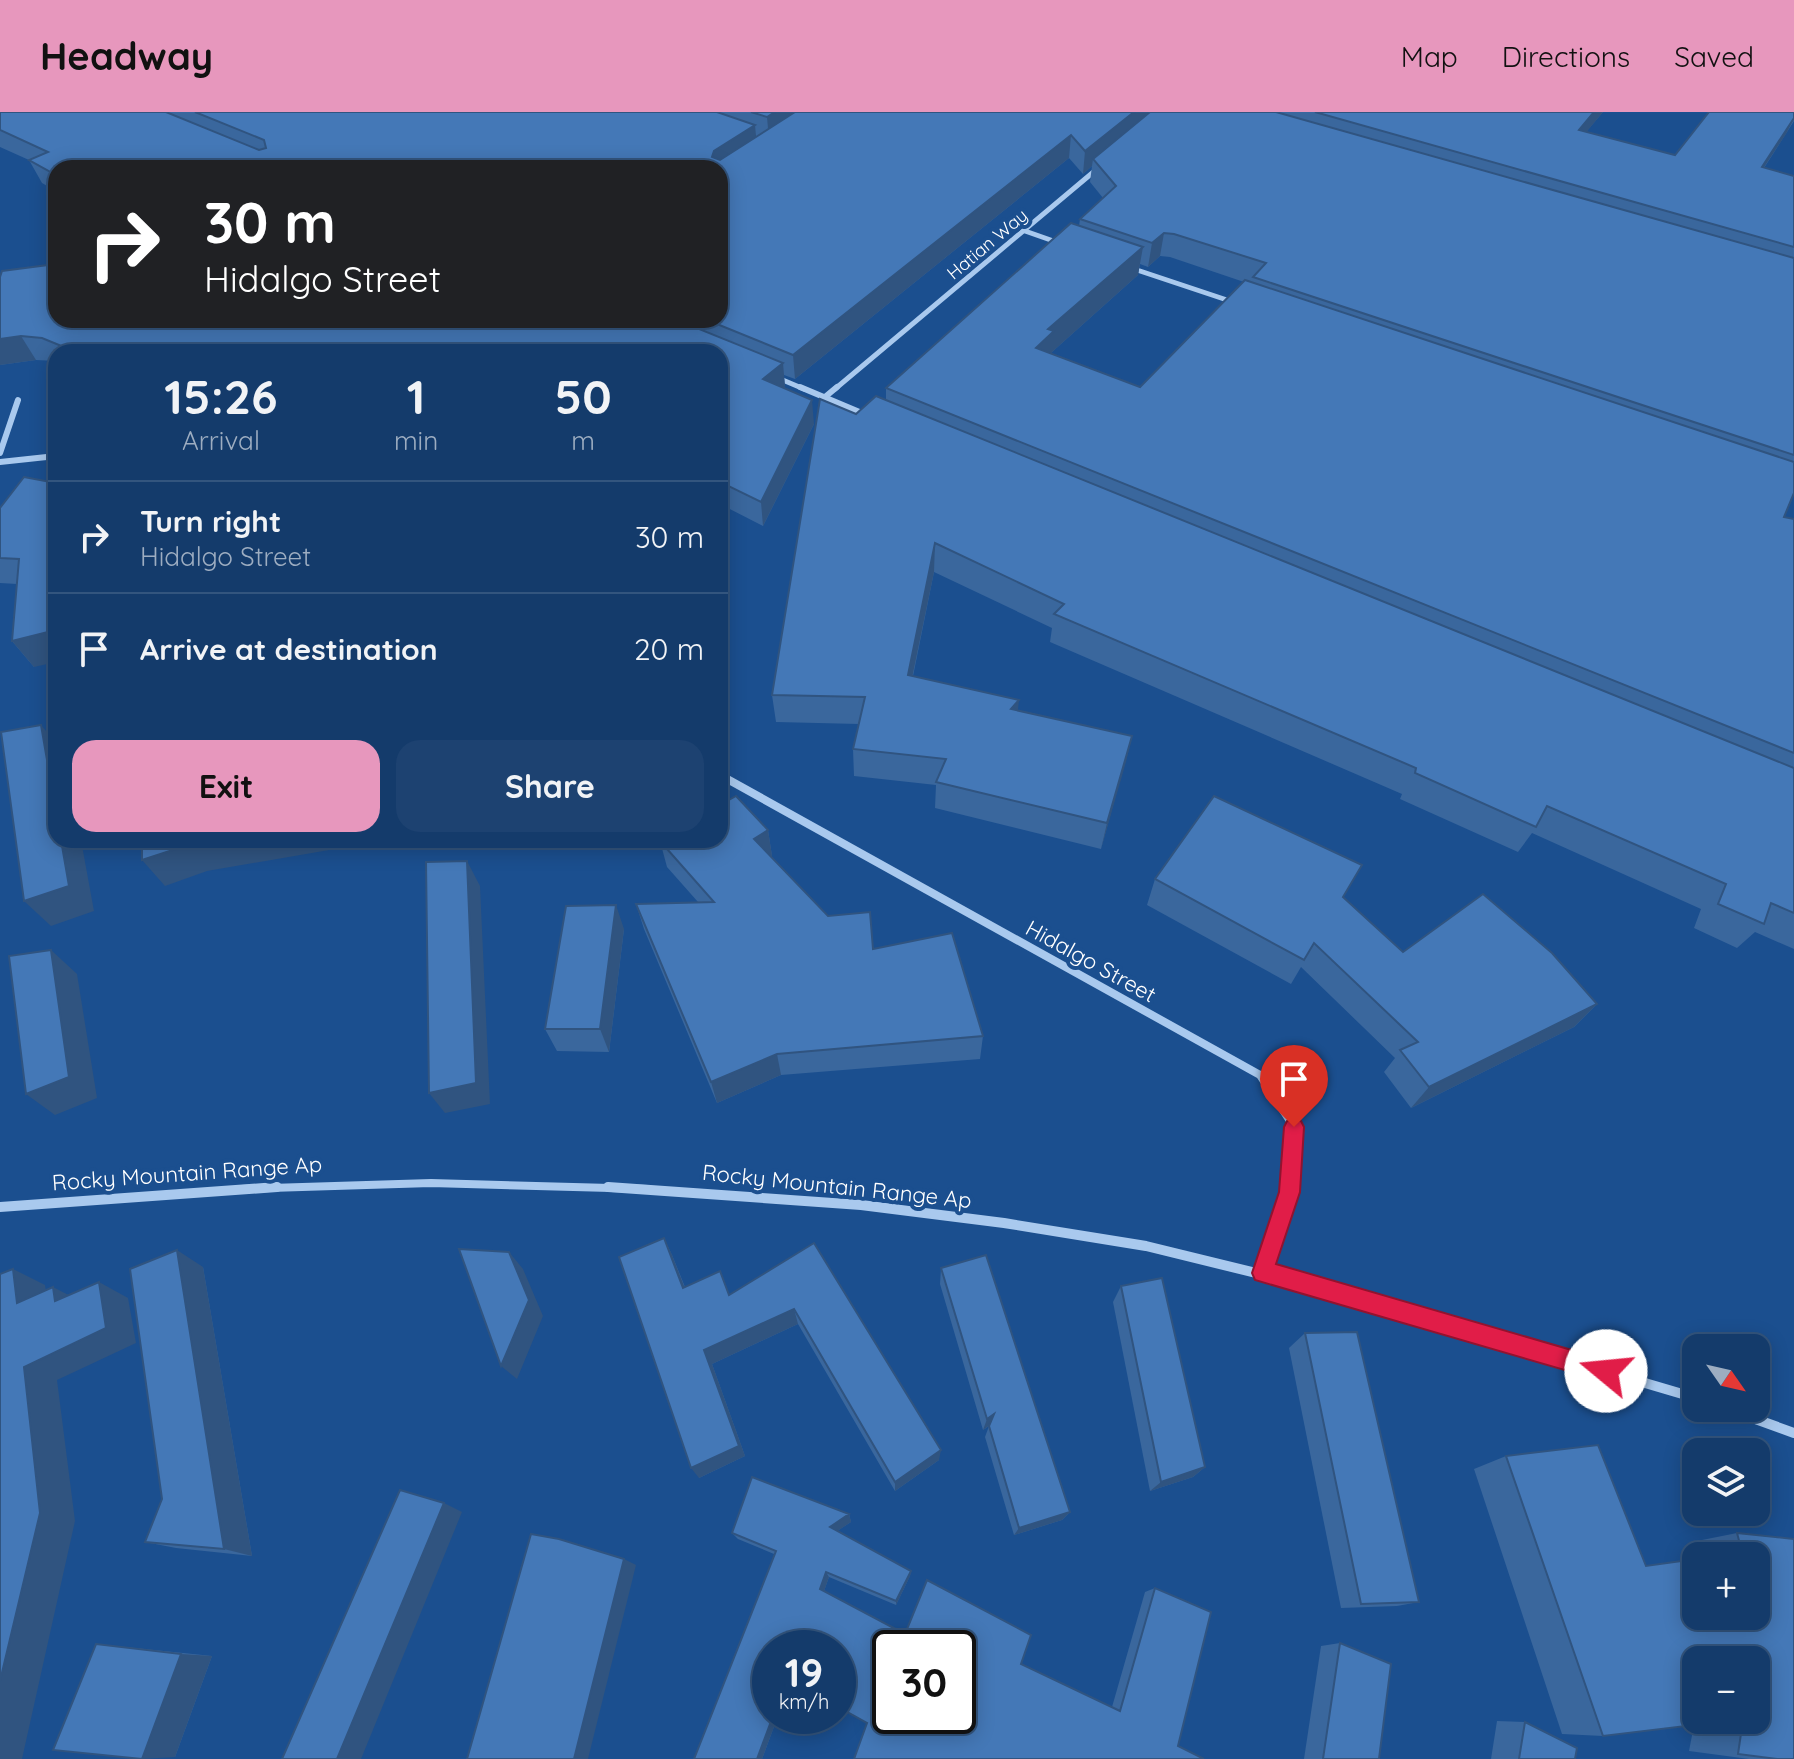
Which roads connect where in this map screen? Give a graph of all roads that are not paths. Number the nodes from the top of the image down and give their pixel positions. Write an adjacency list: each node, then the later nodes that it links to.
1 (1106, 161): 2 (street, Hatian Way)
2 (1025, 231): 3 (street); 7 (street, Hatian Way)
3 (1069, 246)
4 (1129, 267): 5 (street)
5 (1248, 308)
6 (773, 376): 7 (street)
7 (825, 397): 9 (street)
8 (18, 400): 10 (street)
9 (883, 421)
10 (0, 453)
11 (48, 457): 12 (street)
12 (0, 462)
13 (728, 779): 15 (street, Hidalgo Street)
14 (0, 1207): 15 (street, Rocky Mountain Range Ap)
15 (1263, 1273): 16 (street, Rocky Mountain Range Ap)
16 (1682, 1394)
17 (1764, 1422): 18 (street)
18 (1794, 1433)

